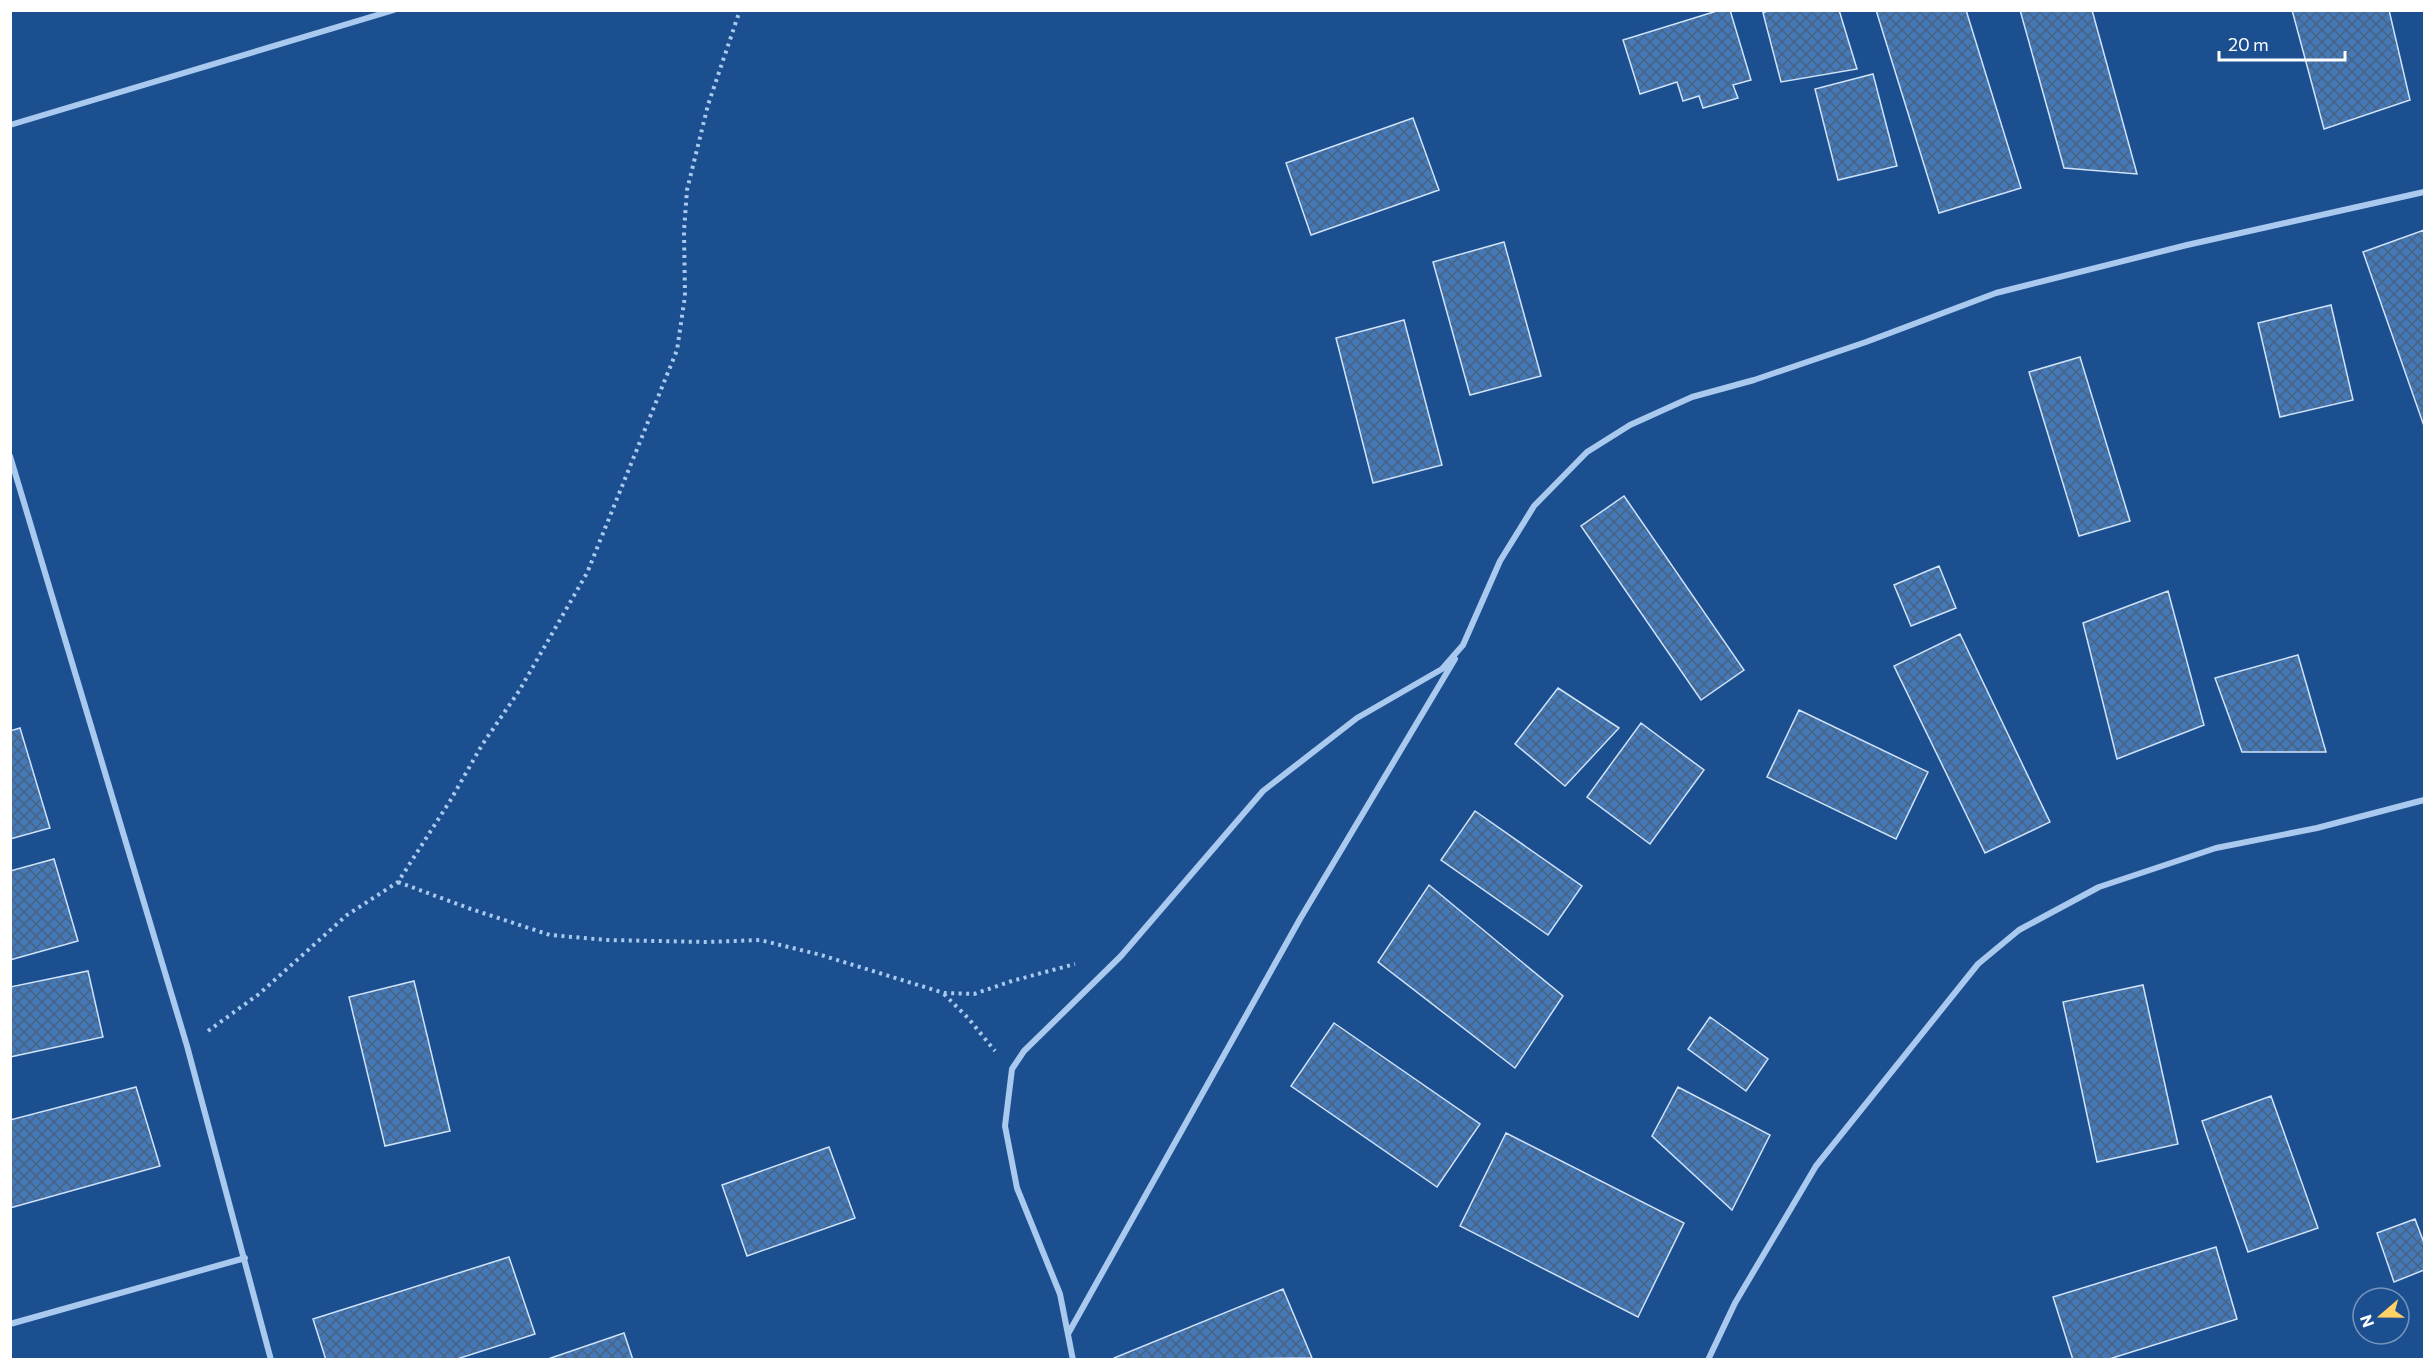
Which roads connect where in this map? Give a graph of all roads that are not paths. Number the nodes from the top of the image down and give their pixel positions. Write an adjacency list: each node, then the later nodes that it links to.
1 (394, 10): 2 (street)
2 (10, 125)
3 (2424, 192): 5 (street)
4 (10, 456): 7 (street)
5 (1463, 645): 9 (street); 9 (street)
6 (2424, 800): 12 (street)
7 (245, 1258): 8 (street); 10 (street)
8 (10, 1324)
9 (1068, 1335): 11 (street)
10 (271, 1359)
11 (1073, 1359)
12 (1708, 1359)

